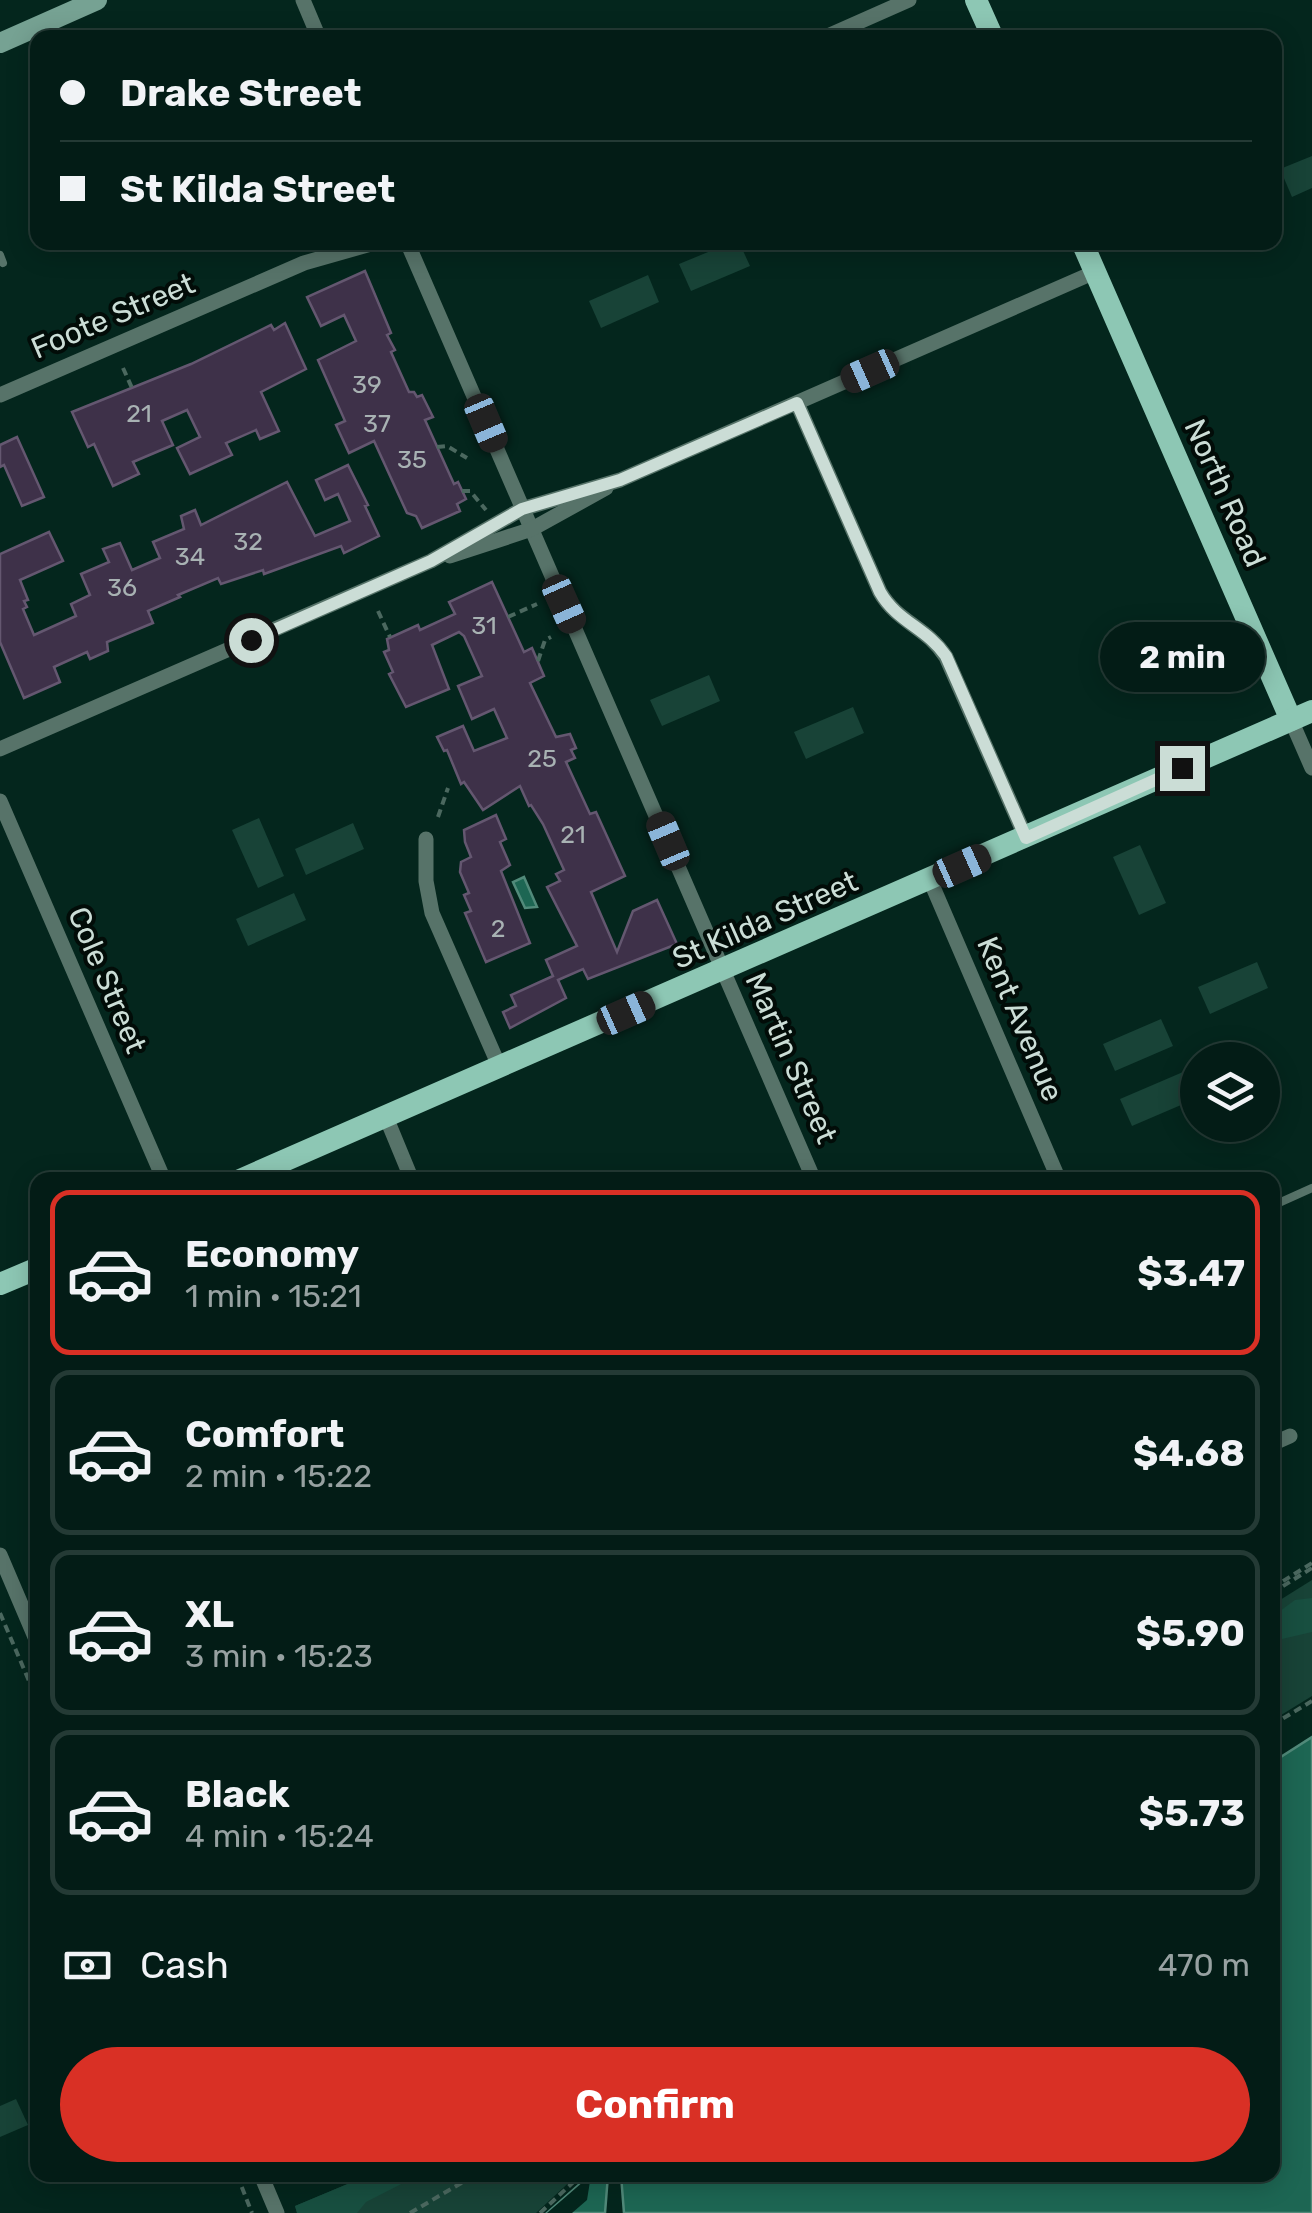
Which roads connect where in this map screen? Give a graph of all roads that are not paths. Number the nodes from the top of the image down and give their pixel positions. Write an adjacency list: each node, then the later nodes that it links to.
1 (302, 0): 6 (street)
2 (910, 0): 7 (street)
3 (976, 0): 8 (main road)
4 (91, 1): 5 (main road)
5 (51, 30)
6 (315, 30)
7 (841, 30)
8 (989, 30)
9 (30, 35): 10 (main road)
10 (0, 42)
11 (324, 250): 15 (street, Foote Street)
12 (350, 250): 15 (street, Foote Street)
13 (410, 250): 20 (street, Martin Street)
14 (1085, 250): 16 (main road, North Road)
15 (304, 263): 17 (street, Foote Street)
16 (1095, 272): 18 (street); 23 (main road, North Road)
17 (0, 395)
18 (797, 403): 19 (street); 27 (street)
19 (620, 480): 20 (street); 21 (street)
20 (522, 509): 21 (street, Martin Street); 22 (street)
21 (532, 529): 22 (street); 30 (street, Martin Street)
22 (431, 561): 24 (street)
23 (1302, 715): 25 (street, North Road); 27 (main road, St Kilda Street)
24 (0, 749)
25 (1312, 768)
26 (0, 801): 33 (street, Cole Street)
27 (1026, 838): 29 (main road, St Kilda Street)
28 (426, 840): 31 (street)
29 (930, 880): 30 (main road, St Kilda Street); 37 (street, Kent Avenue)
30 (722, 970): 31 (main road, St Kilda Street); 36 (street, Martin Street)
31 (500, 1068): 32 (main road, St Kilda Street)
32 (386, 1117): 34 (main road, St Kilda Street); 35 (street)
33 (161, 1172)
34 (259, 1172)
35 (409, 1172)
36 (810, 1172)
37 (1056, 1172)
38 (1312, 1188): 39 (lane)
39 (1280, 1202)
40 (30, 1271): 41 (main road)
41 (0, 1284)
42 (1290, 1436): 43 (street)
43 (1280, 1440)
44 (0, 1555): 45 (street)
45 (30, 1625)
46 (264, 2182): 47 (street)
47 (277, 2213)

